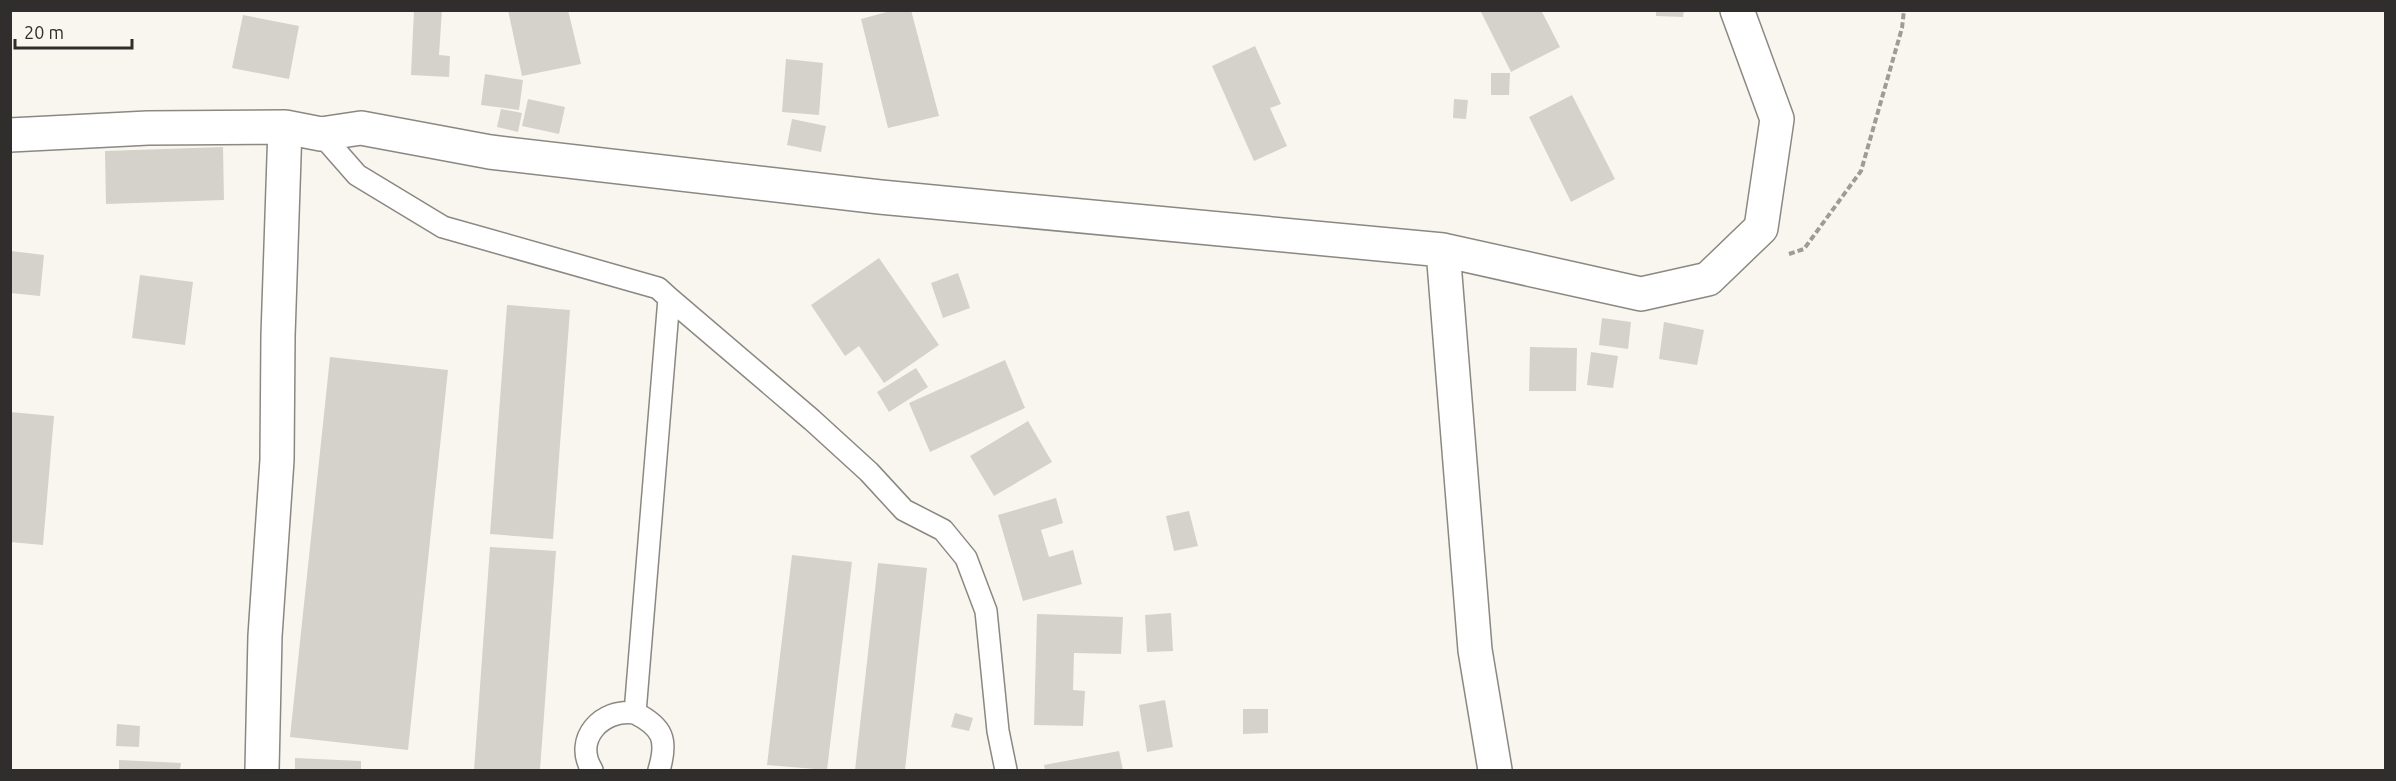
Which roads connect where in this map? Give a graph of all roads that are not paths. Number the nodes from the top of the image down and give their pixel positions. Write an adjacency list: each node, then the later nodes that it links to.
1 (1737, 10): 5 (street)
2 (285, 128): 3 (street); 4 (street); 9 (street)
3 (321, 134): 5 (street); 6 (lane)
4 (10, 135)
5 (1443, 250): 12 (street)
6 (669, 298): 7 (lane); 11 (lane)
7 (635, 713): 8 (lane); 10 (lane)
8 (661, 770)
9 (262, 771)
10 (592, 771)
11 (1006, 771)
12 (1495, 771)

